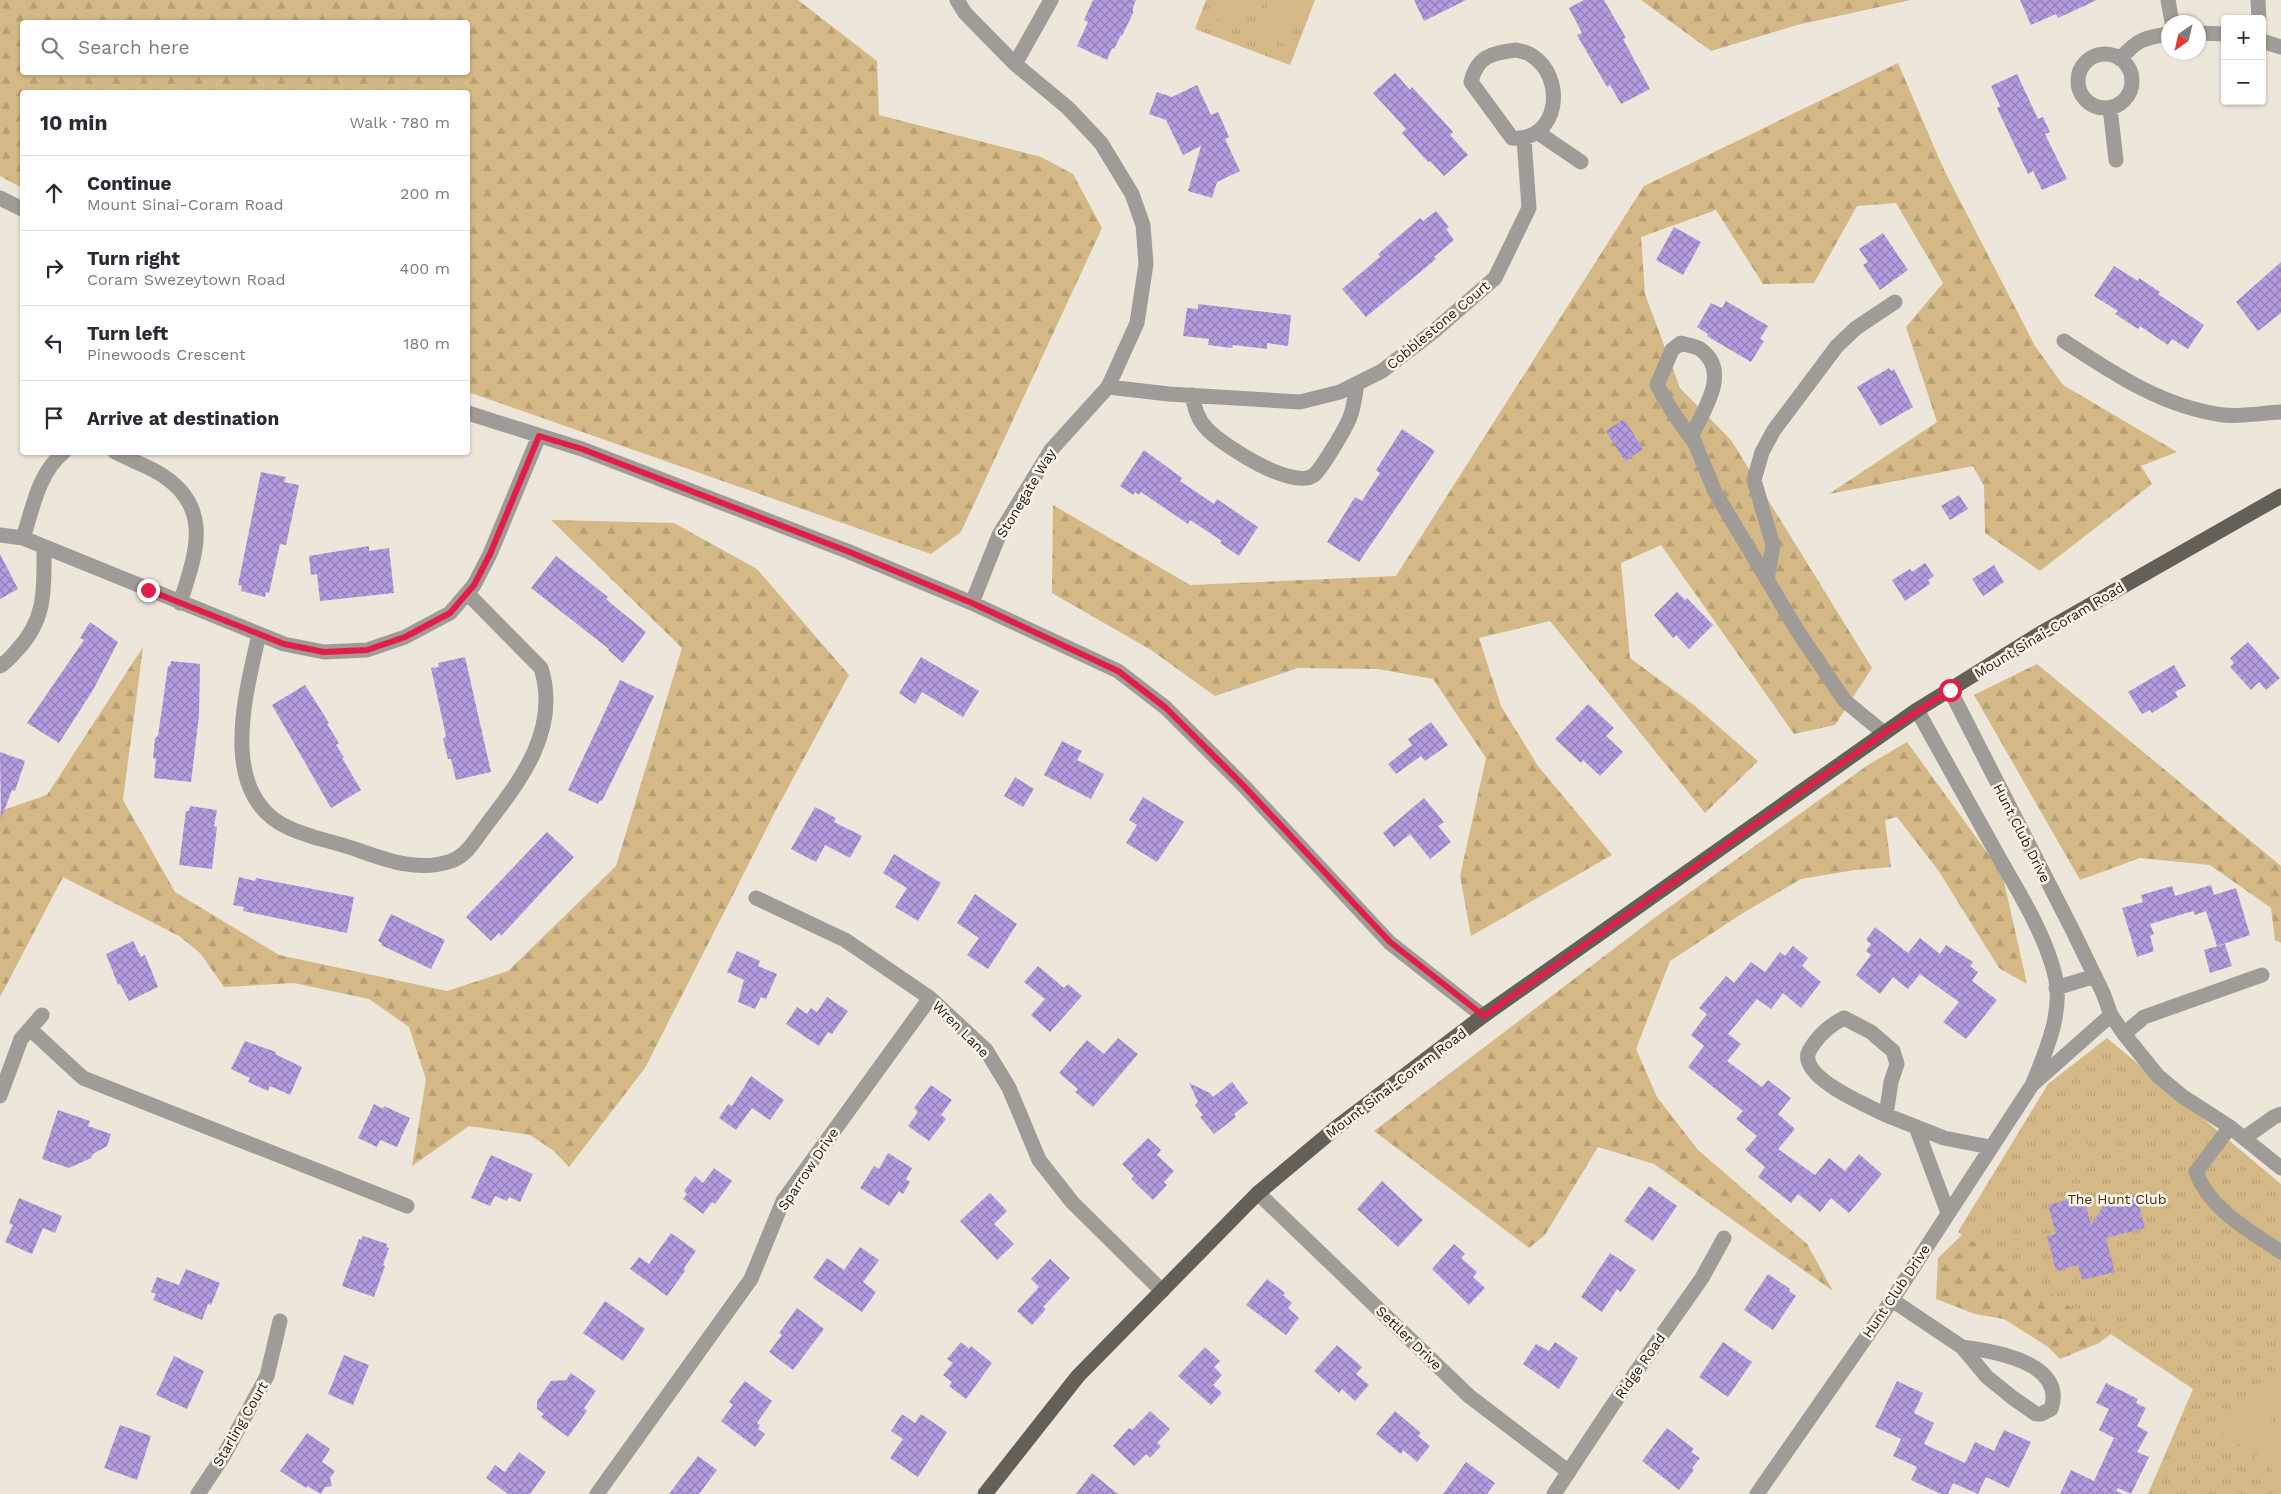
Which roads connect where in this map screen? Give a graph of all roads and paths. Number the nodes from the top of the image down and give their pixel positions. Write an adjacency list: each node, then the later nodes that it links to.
1 (956, 0): 13 (street, Stonegate Way)
2 (1051, 0): 13 (street)
3 (2168, 0): 5 (street)
4 (2258, 0): 6 (street)
5 (2171, 15)
6 (2259, 15)
7 (2206, 33): 8 (street)
8 (2221, 34)
9 (2161, 35): 12 (street)
10 (2266, 43): 11 (street)
11 (2281, 47)
12 (2120, 58): 14 (street); 14 (street)
13 (1015, 64): 23 (street, Stonegate Way)
14 (2110, 108): 16 (street)
15 (1531, 135): 15 (street); 17 (street); 22 (street, Cobblestone Court)
16 (2116, 160)
17 (1581, 162)
18 (0, 198): 19 (street)
19 (20, 208)
20 (1895, 302): 35 (street)
21 (2064, 341): 25 (street)
22 (1357, 384): 24 (street, Cobblestone Court); 24 (street)
23 (1108, 387): 24 (street, Cobblestone Court); 38 (street, Stonegate Way)
24 (1192, 395)
25 (2281, 412)
26 (470, 414): 27 (street)
27 (539, 436): 36 (street); 38 (street)
28 (1691, 437): 28 (street); 35 (street)
29 (60, 455): 33 (street)
30 (121, 455): 37 (street)
31 (2281, 496): 41 (main road, Mount Sinai-Coram Road)
32 (0, 535): 33 (street)
33 (24, 538): 34 (street)
34 (44, 547): 37 (street); 40 (street)
35 (1767, 580): 43 (street)
36 (467, 593): 39 (street); 39 (street)
37 (180, 603): 39 (street)
38 (972, 603): 51 (street)
39 (259, 634)
40 (0, 666)
41 (1950, 690): 42 (main road, Mount Sinai-Coram Road); 45 (street, Hunt Club Drive)
42 (1917, 710): 43 (main road, Mount Sinai-Coram Road); 47 (street, Hunt Club Drive)
43 (1884, 733): 51 (main road, Mount Sinai-Coram Road)
44 (756, 898): 48 (street, Wren Lane)
45 (2095, 976): 47 (street); 50 (street, Hunt Club Drive)
46 (2262, 976): 53 (street)
47 (2056, 988): 54 (street, Hunt Club Drive)
48 (930, 998): 68 (street, Wren Lane); 74 (street, Sparrow Drive)
49 (42, 1015): 52 (street)
50 (2111, 1015): 53 (street, Hunt Club Drive); 54 (street, Hunt Club Drive)
51 (1484, 1016): 63 (main road, Mount Sinai-Coram Road)
52 (30, 1029): 55 (street); 64 (street)
53 (2124, 1034): 59 (street, Hunt Club Drive)
54 (2032, 1085): 61 (street, Hunt Club Drive)
55 (0, 1096)
56 (2281, 1114): 60 (street)
57 (1886, 1116): 57 (street); 58 (street)
58 (1916, 1127): 61 (street); 65 (street)
59 (2230, 1127): 60 (street, Hunt Club Drive); 67 (street)
60 (2244, 1138): 62 (street, Hunt Club Drive)
61 (1990, 1146): 65 (street, Hunt Club Drive)
62 (2281, 1168)
63 (1258, 1193): 68 (main road, Mount Sinai-Coram Road); 72 (street, Settler Drive)
64 (407, 1206)
65 (1948, 1213): 69 (street, Hunt Club Drive)
66 (1724, 1238): 72 (street, Ridge Road)
67 (2281, 1252)
68 (1162, 1291): 75 (main road, Mount Sinai-Coram Road)
69 (1892, 1300): 71 (street); 77 (street, Hunt Club Drive)
70 (280, 1321): 73 (street, Starling Court)
71 (1962, 1347): 71 (street)
72 (1569, 1472): 76 (street, Ridge Road)
73 (198, 1494)
74 (597, 1494)
75 (985, 1494)
76 (1554, 1494)
77 (1757, 1494)

